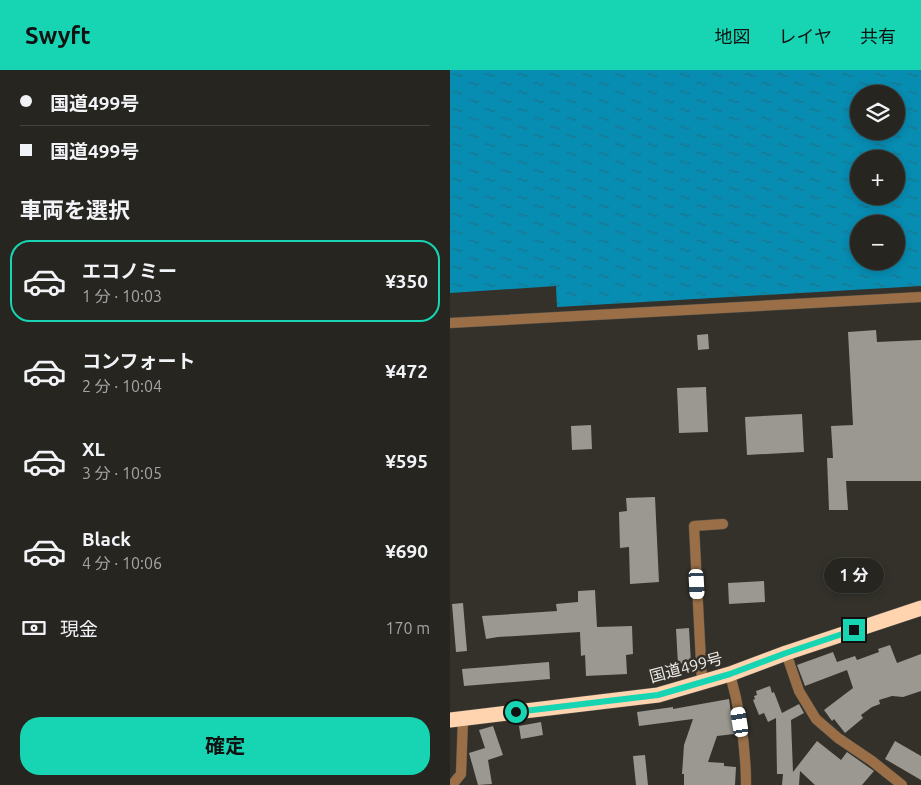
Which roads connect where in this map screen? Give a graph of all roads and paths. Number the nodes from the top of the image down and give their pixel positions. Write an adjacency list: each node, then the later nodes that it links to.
1 (921, 297): 2 (street)
2 (450, 323)
3 (723, 524): 7 (street)
4 (921, 608): 5 (highway, 国道499号)
5 (786, 653): 6 (highway, 国道499号); 11 (street)
6 (730, 674): 7 (highway, 国道499号); 10 (street)
7 (702, 682): 8 (highway, 国道499号)
8 (456, 719): 9 (street)
9 (452, 785)
10 (746, 785)
11 (902, 785)

